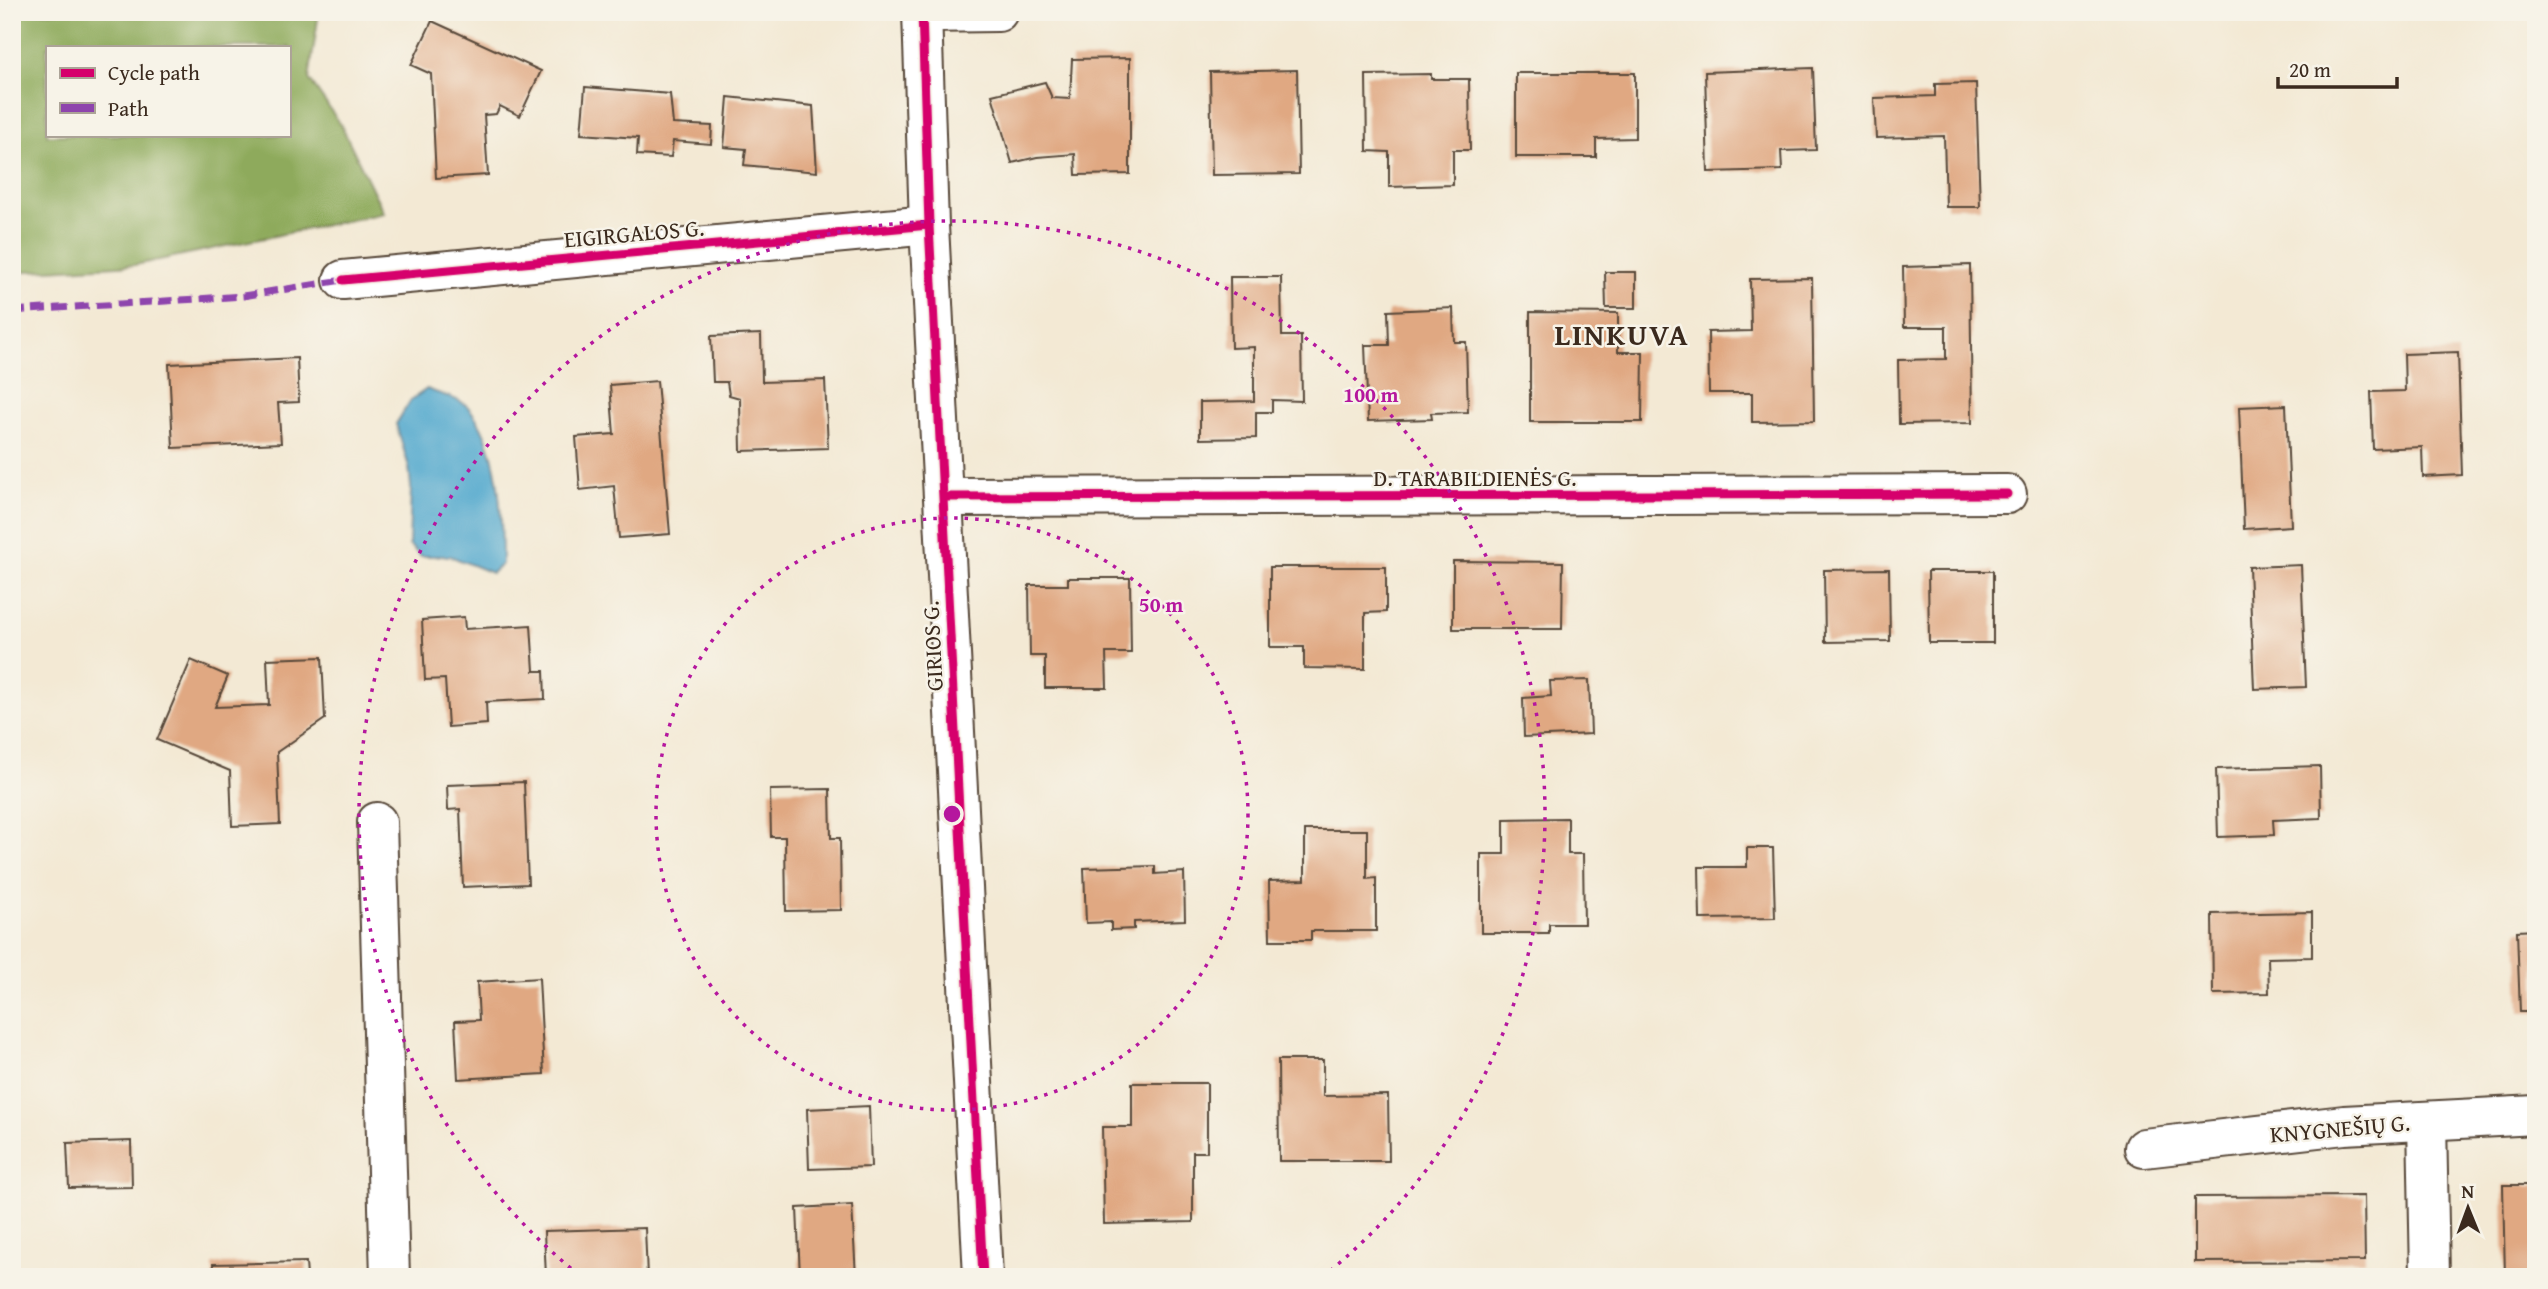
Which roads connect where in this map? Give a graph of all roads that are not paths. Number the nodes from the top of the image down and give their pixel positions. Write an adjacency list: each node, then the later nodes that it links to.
1 (998, 12): 2 (street)
2 (922, 13): 3 (street, GIRIOS G.)
3 (929, 225): 4 (street, EIGIRGALOS G.); 6 (street, GIRIOS G.)
4 (343, 280)
5 (2007, 495): 6 (street, D. TARABILDIENĖS G.)
6 (944, 497): 12 (street, GIRIOS G.)
7 (377, 822): 11 (street)
8 (2536, 1115): 9 (street, KNYGNEŠIŲ G.)
9 (2427, 1121): 10 (street, KNYGNEŠIŲ G.); 13 (street)
10 (2144, 1148)
11 (390, 1277)
12 (982, 1277)
13 (2430, 1277)

